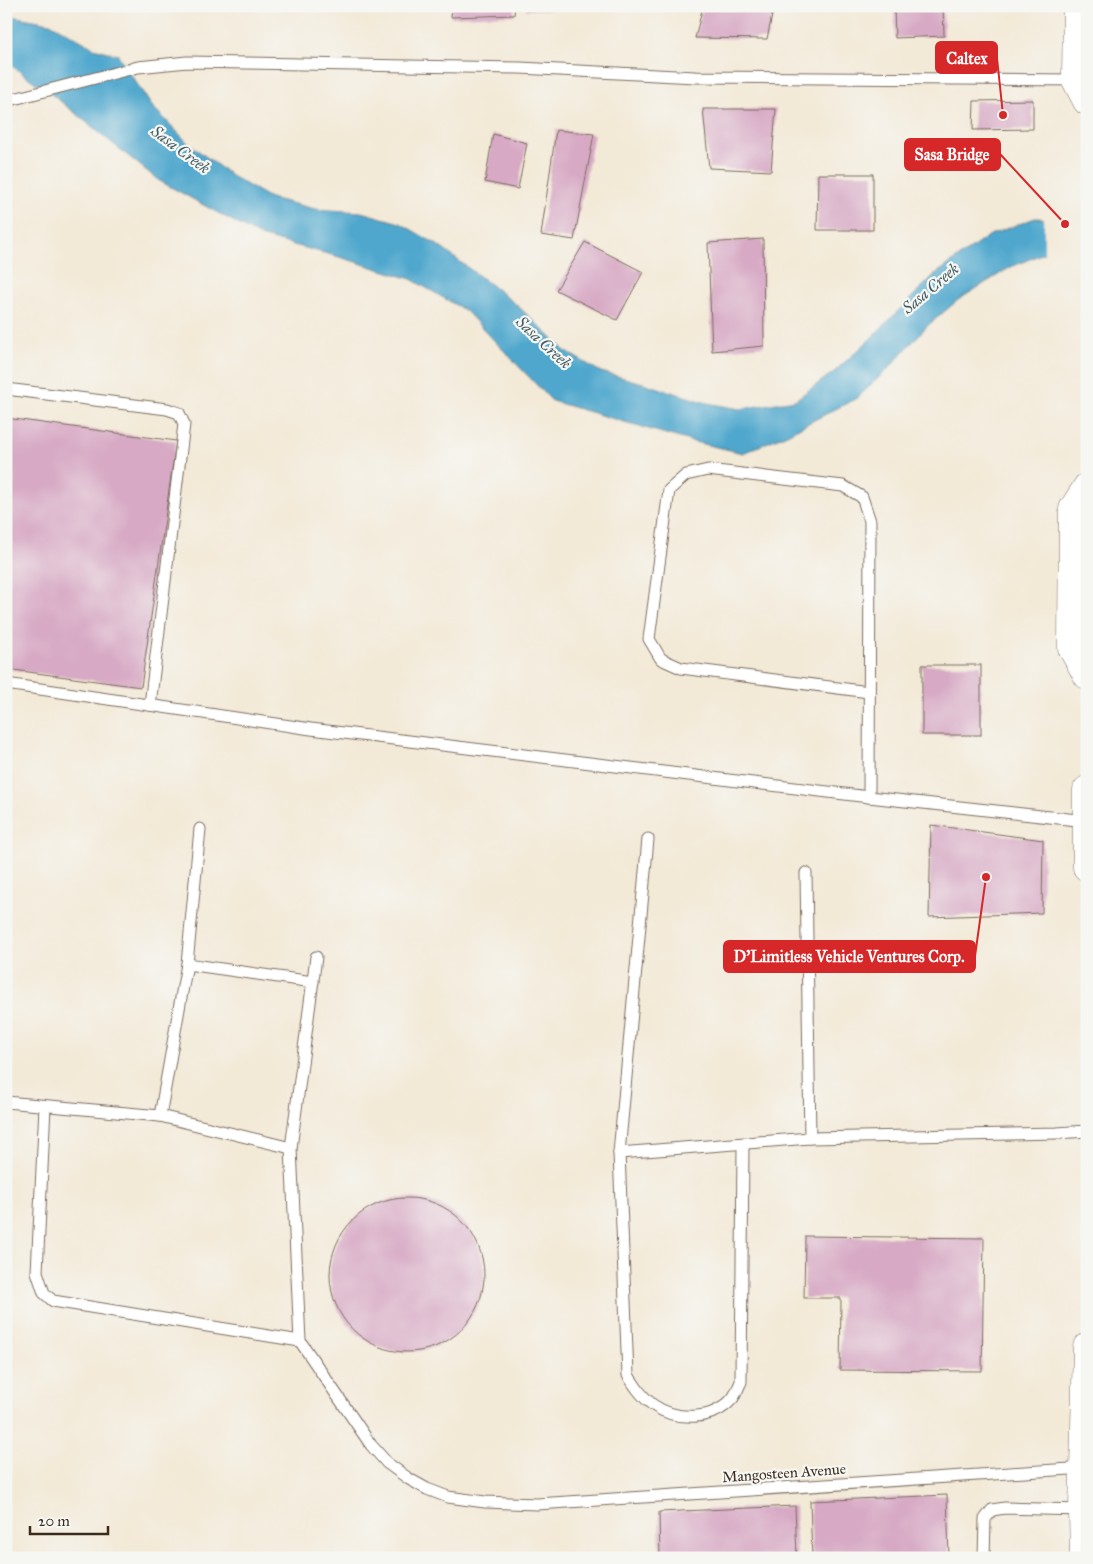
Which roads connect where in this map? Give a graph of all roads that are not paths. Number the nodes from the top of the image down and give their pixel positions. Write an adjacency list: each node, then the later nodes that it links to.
1 (1077, 6): 2 (main road)
2 (1083, 87): 3 (lane)
3 (10, 100)
4 (6, 389): 9 (lane)
5 (1082, 502): 6 (main road)
6 (1087, 675)
7 (6, 684): 9 (lane)
8 (869, 692): 8 (lane); 11 (lane)
9 (150, 706): 11 (lane)
10 (1087, 790): 12 (main road)
11 (870, 797): 12 (lane)
12 (1086, 822): 15 (main road)
13 (200, 830): 18 (lane)
14 (648, 838): 27 (lane)
15 (1087, 867)
16 (806, 873): 24 (lane)
17 (316, 957): 19 (lane)
18 (187, 964): 19 (lane); 22 (lane)
19 (313, 982): 26 (lane)
20 (6, 1102): 21 (lane)
21 (45, 1106): 22 (lane); 28 (lane)
22 (160, 1116): 26 (lane)
23 (1087, 1130): 24 (lane)
24 (810, 1138): 25 (lane)
25 (743, 1144): 27 (lane); 27 (lane)
26 (291, 1148): 28 (lane)
27 (619, 1154)
28 (300, 1341): 30 (lane, Mangosteen Avenue)
29 (1087, 1347): 30 (main road)
30 (1085, 1468): 31 (main road)
31 (1083, 1510): 32 (lane); 33 (main road)
32 (984, 1558)
33 (1084, 1558)

